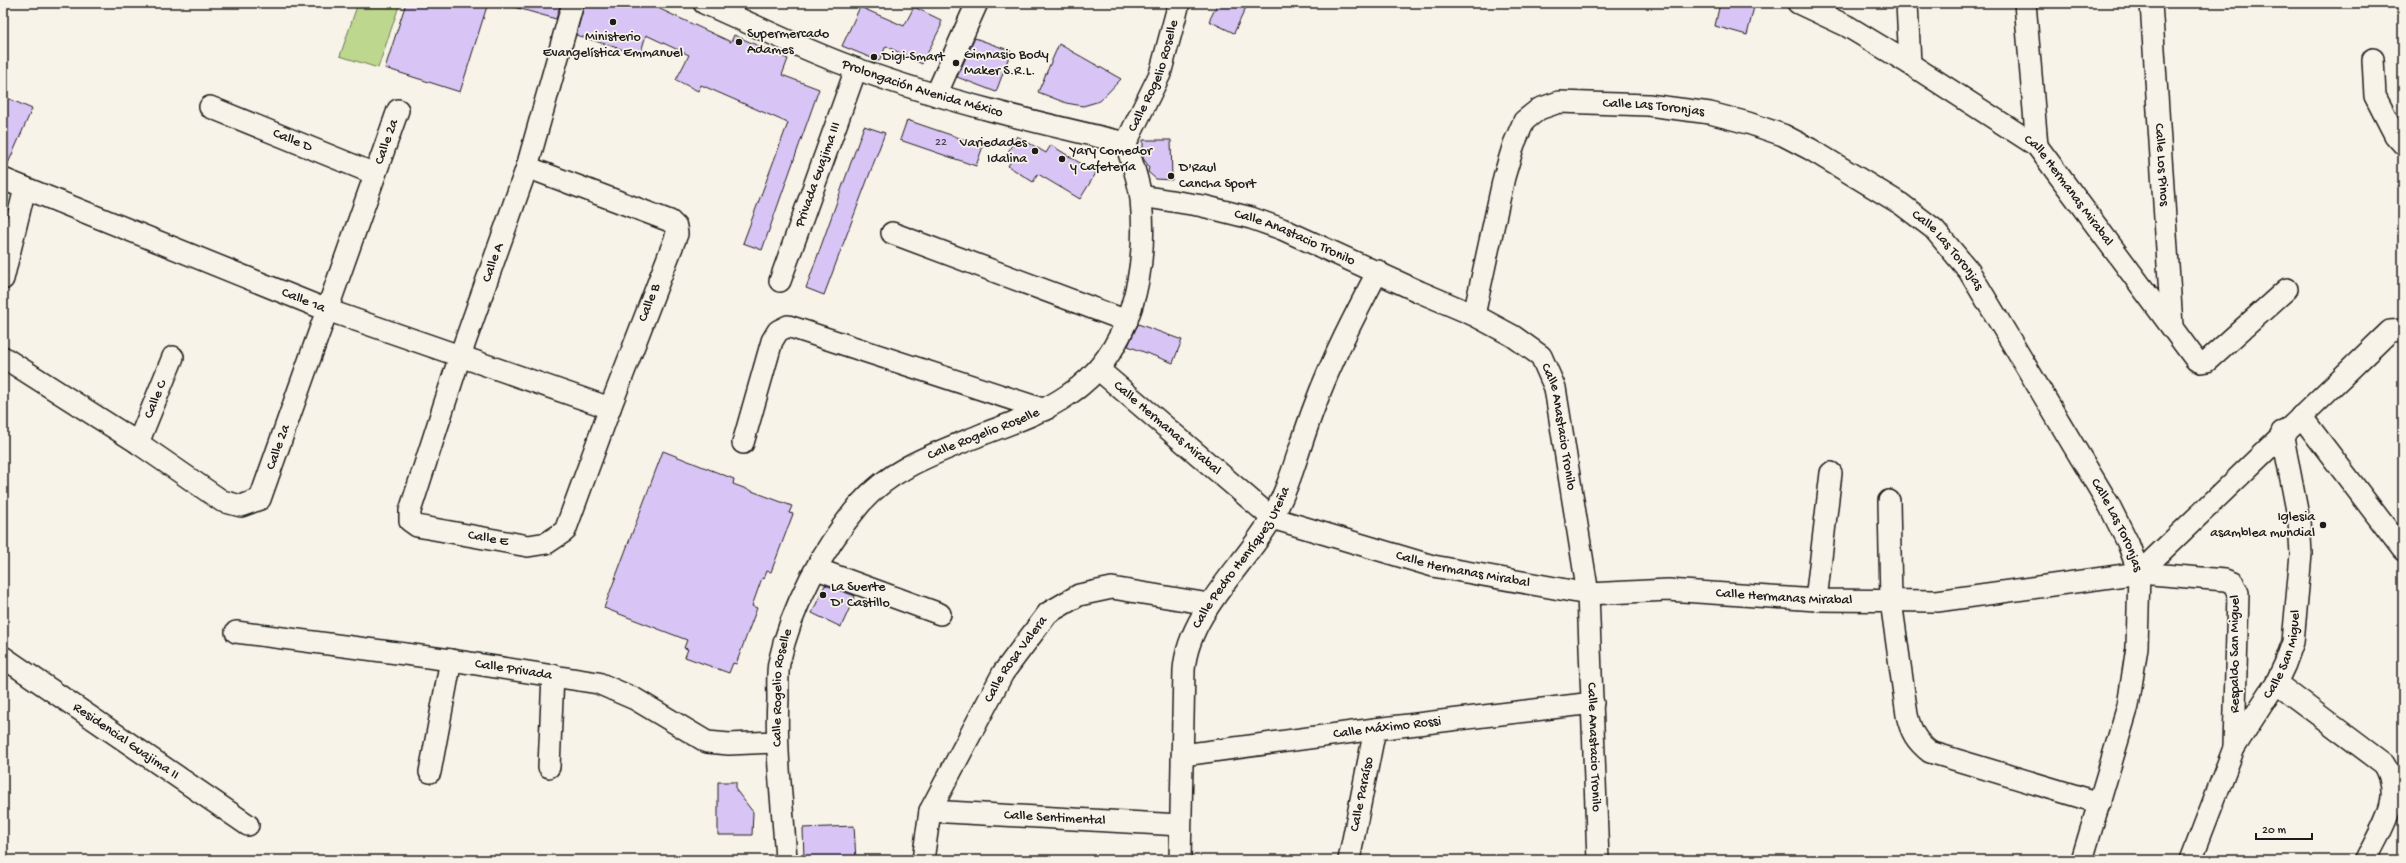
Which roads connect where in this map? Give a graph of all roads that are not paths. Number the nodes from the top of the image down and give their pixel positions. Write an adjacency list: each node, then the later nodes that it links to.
1 (573, 3): 18 (street, Calle A)
2 (704, 3): 11 (street, Prolongación Avenida México)
3 (977, 3): 12 (street)
4 (1179, 3): 16 (street, Calle Rogelio Roselle)
5 (1798, 3): 10 (street, Calle Hermanas Mirabal)
6 (1907, 3): 10 (street)
7 (2026, 3): 17 (street)
8 (2151, 3): 31 (street, Calle Los Pinos)
9 (2373, 59): 15 (street)
10 (1910, 64): 17 (street, Calle Hermanas Mirabal)
11 (856, 69): 12 (street, Prolongación Avenida México); 26 (street, Privada Guajima III)
12 (936, 95): 16 (street, Prolongación Avenida México)
13 (210, 107): 19 (street, Calle D)
14 (398, 110): 19 (street, Calle 2a)
15 (2400, 134)
16 (1126, 143): 22 (street, Calle Rogelio Roselle)
17 (2037, 146): 31 (street, Calle Hermanas Mirabal)
18 (527, 167): 33 (street, Calle A); 37 (street, Calle B)
19 (375, 174): 28 (street, Calle 2a)
20 (3, 180): 21 (street, Calle 1a)
21 (25, 188): 25 (street); 28 (street, Calle 1a)
22 (1141, 196): 24 (street, Calle Anastacio Tronilo); 30 (street, Calle Rogelio Roselle)
23 (892, 233): 30 (street)
24 (1378, 271): 29 (street, Calle Anastacio Tronilo); 45 (street, Calle Pedro Henríquez Ureña)
25 (3, 279)
26 (780, 281)
27 (2287, 289): 31 (street, Calle Hermanas Mirabal)
28 (327, 310): 33 (street, Calle 1a); 41 (street, Calle 2a)
29 (1474, 314): 50 (street, Calle Las Toronjas); 51 (street, Calle Anastacio Tronilo)
30 (1127, 321): 36 (street, Calle Rogelio Roselle)
31 (2172, 326)
32 (2403, 330): 39 (street)
33 (460, 356): 37 (street, Calle 1a); 46 (street, Calle A)
34 (3, 357): 41 (street, Calle 2a)
35 (173, 357): 41 (street, Calle C)
36 (1098, 369): 38 (street, Calle Rogelio Roselle); 45 (street, Calle Hermanas Mirabal)
37 (610, 408): 47 (street, Calle B)
38 (1045, 410): 42 (street); 49 (street, Calle Rogelio Roselle)
39 (2301, 416): 40 (street); 48 (street)
40 (2282, 432): 50 (street); 60 (street, Calle San Miguel)
41 (138, 443)
42 (743, 443)
43 (1831, 473): 52 (street)
44 (1889, 501): 53 (street)
45 (1272, 518): 51 (street, Calle Hermanas Mirabal); 54 (street, Calle Pedro Henríquez Ureña)
46 (410, 521): 47 (street, Calle E)
47 (565, 531)
48 (2403, 550)
49 (817, 569): 55 (street); 63 (street, Calle Rogelio Roselle)
50 (2138, 573): 53 (street, Calle Hermanas Mirabal); 64 (street, Respaldo San Miguel); 68 (street, Calle Las Toronjas)
51 (1588, 594): 52 (street, Calle Hermanas Mirabal); 61 (street, Calle Anastacio Tronilo)
52 (1816, 600): 53 (street, Calle Hermanas Mirabal)
53 (1890, 601): 68 (street)
54 (1209, 604): 65 (street, Calle Pedro Henríquez Ureña); 69 (street, Calle Rosa Valera)
55 (940, 614)
56 (236, 632): 58 (street, Calle Privada)
57 (3, 657): 70 (street, Residencial Guajima II)
58 (451, 660): 59 (street, Calle Privada); 67 (street)
59 (552, 675): 63 (street, Calle Privada); 66 (street)
60 (2276, 683): 64 (street, Calle San Miguel); 79 (street)
61 (1593, 703): 62 (street, Calle Máximo Rossi); 76 (street, Calle Anastacio Tronilo)
62 (1375, 729): 65 (street, Calle Máximo Rossi); 75 (street, Calle Paraíso)
63 (776, 742): 72 (street, Calle Rogelio Roselle)
64 (2234, 748): 78 (street, Calle San Miguel)
65 (1183, 755): 71 (street, Calle Pedro Henríquez Ureña)
66 (550, 767)
67 (430, 772)
68 (2100, 803): 77 (street, Calle Las Toronjas)
69 (930, 811): 71 (street, Calle Sentimental); 73 (street, Calle Rosa Valera)
70 (248, 825)
71 (1180, 825): 74 (street, Calle Pedro Henríquez Ureña)
72 (786, 860)
73 (923, 860)
74 (1180, 860)
75 (1349, 860)
76 (1598, 860)
77 (2082, 860)
78 (2192, 860)
79 (2366, 860)

